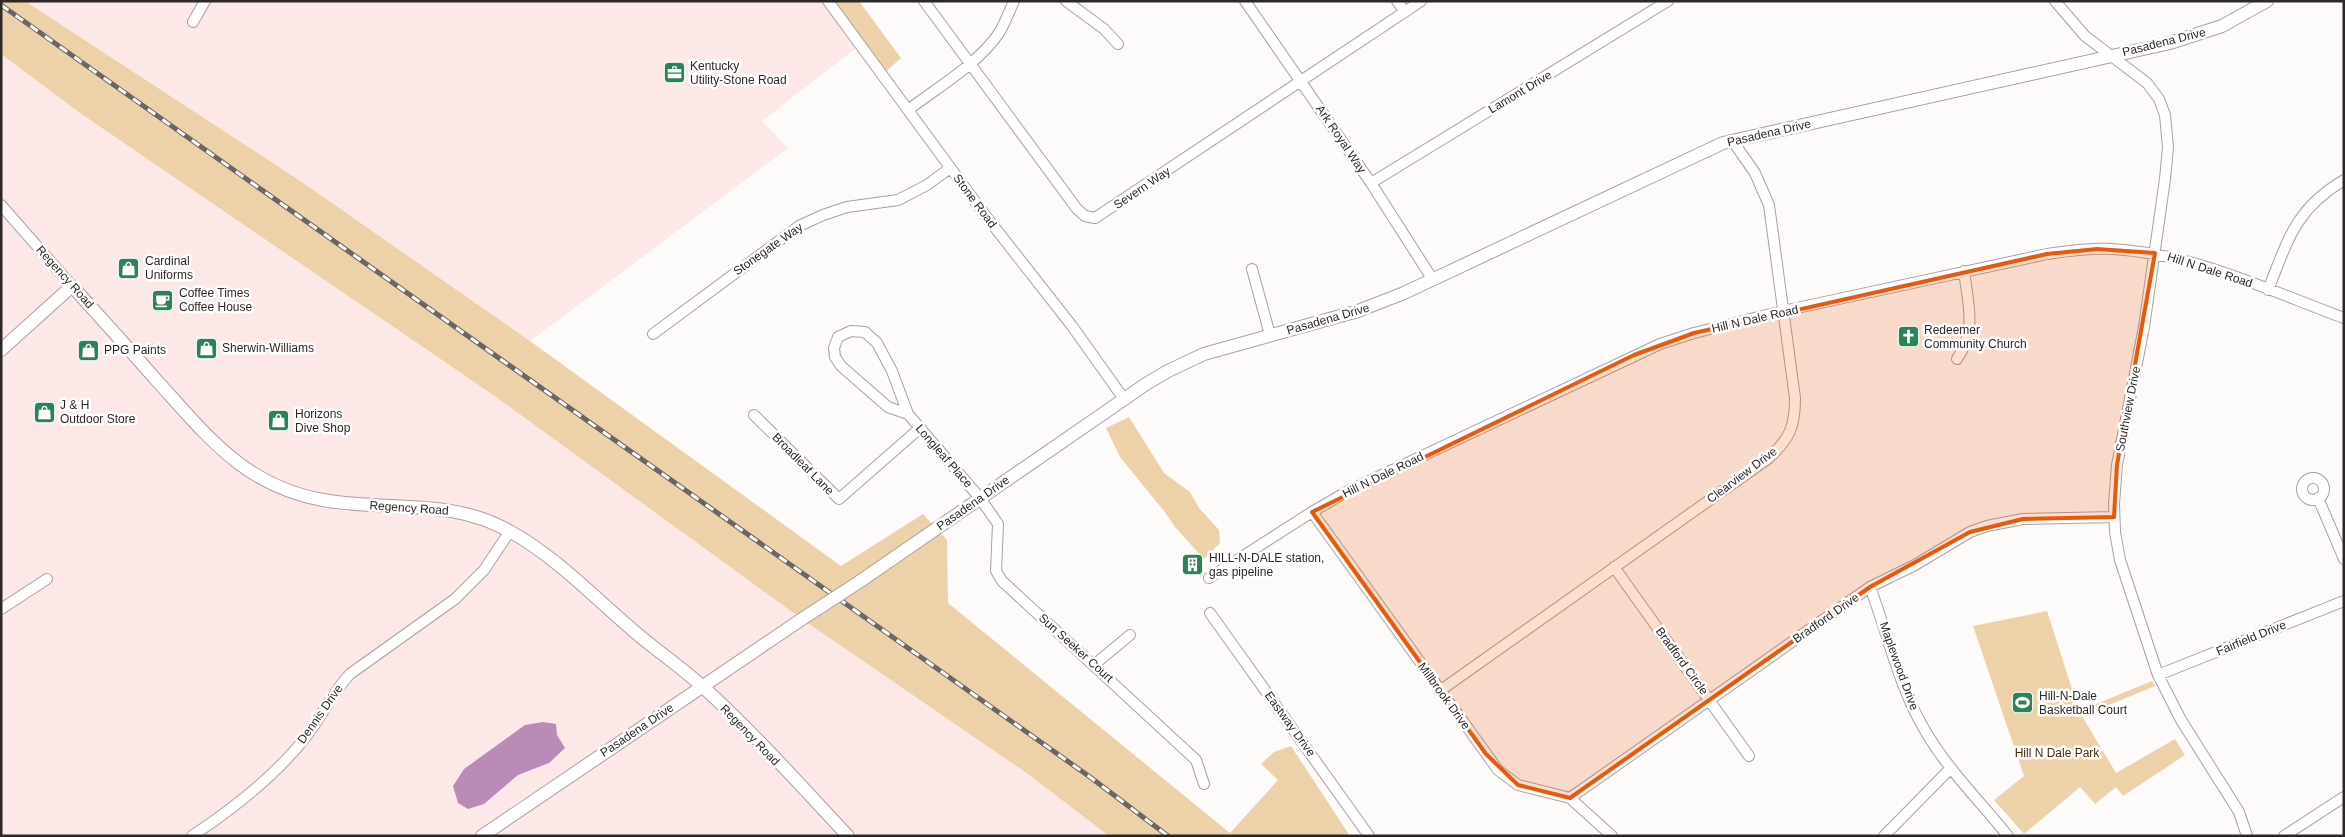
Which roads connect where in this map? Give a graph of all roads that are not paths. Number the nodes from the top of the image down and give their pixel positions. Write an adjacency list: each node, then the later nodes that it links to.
1 (204, 1): 13 (street)
2 (828, 1): 18 (street, Stone Road)
3 (924, 1): 16 (street, Severn Way)
4 (1014, 1): 16 (street)
5 (1066, 1): 14 (street)
6 (1245, 1): 17 (street, Ark Royal Way)
7 (1397, 1): 12 (street)
8 (1421, 1): 12 (street, Severn Way)
9 (1668, 1): 22 (street, Lamont Drive)
10 (2055, 1): 15 (street, Southview Drive)
11 (2267, 1): 15 (street, Pasadena Drive)
12 (1404, 12): 17 (street, Severn Way)
13 (193, 22)
14 (1118, 44)
15 (2110, 55): 19 (street, Pasadena Drive); 24 (street, Southview Drive)
16 (970, 63): 17 (street, Severn Way); 18 (street)
17 (1302, 81): 22 (street, Ark Royal Way)
18 (908, 110): 20 (street, Stone Road)
19 (1732, 140): 27 (street, Pasadena Drive); 30 (street, Clearview Drive)
20 (950, 168): 32 (street, Stonegate Way); 36 (street, Stone Road)
21 (2344, 180): 29 (street)
22 (1371, 183): 27 (street, Ark Royal Way)
23 (1, 205): 28 (street, Regency Road)
24 (2155, 253): 26 (street, Hill N Dale Road); 29 (street, Hill N Dale Road); 43 (street, Southview Drive)
25 (1252, 269): 33 (street)
26 (1964, 271): 30 (street, Hill N Dale Road); 35 (street)
27 (1433, 280): 33 (street, Pasadena Drive)
28 (72, 286): 34 (street); 44 (street, Regency Road)
29 (2268, 290): 31 (street, Hill N Dale Road)
30 (1783, 311): 42 (street, Hill N Dale Road); 46 (street, Clearview Drive)
31 (2344, 318)
32 (653, 334)
33 (1270, 335): 36 (street, Pasadena Drive)
34 (1, 350)
35 (1957, 359)
36 (1124, 399): 40 (street, Pasadena Drive)
37 (908, 414): 37 (street, Longleaf Place); 39 (street, Longleaf Place)
38 (754, 416): 39 (street, Broadleaf Lane)
39 (920, 428): 40 (street, Longleaf Place)
40 (980, 498): 54 (street, Sun Seeker Court); 56 (street, Pasadena Drive, bridge)
41 (2318, 498): 45 (street)
42 (1312, 512): 47 (street, Hill N Dale Road); 57 (street, Millbrook Drive)
43 (2114, 518): 49 (street, Bradford Drive); 55 (street, Southview Drive)
44 (510, 532): 56 (street, Regency Road); 64 (street, Dennis Drive)
45 (2344, 559)
46 (1614, 567): 57 (street, Clearview Drive); 58 (street, Bradford Circle)
47 (1209, 578)
48 (47, 579): 51 (street)
49 (1870, 587): 58 (street, Bradford Drive); 60 (street, Maplewood Drive)
50 (2344, 601): 55 (street, Fairfield Drive)
51 (1, 609)
52 (1210, 614): 67 (street, Eastway Drive)
53 (1130, 635): 54 (street)
54 (1095, 664): 61 (street, Sun Seeker Court)
55 (2158, 675): 71 (street, Southview Drive)
56 (702, 686): 65 (street, Pasadena Drive); 66 (street, Regency Road)
57 (1441, 690): 63 (street, Millbrook Drive)
58 (1710, 700): 59 (street, Bradford Circle); 63 (street, Bradford Drive)
59 (1749, 756)
60 (1950, 768): 69 (street); 70 (street, Maplewood Drive)
61 (1204, 784)
62 (2344, 797): 72 (street)
63 (1570, 798): 68 (street)
64 (192, 836)
65 (482, 836)
66 (848, 836)
67 (1369, 836)
68 (1612, 836)
69 (1884, 836)
70 (2008, 836)
71 (2248, 836)
72 (2284, 836)

